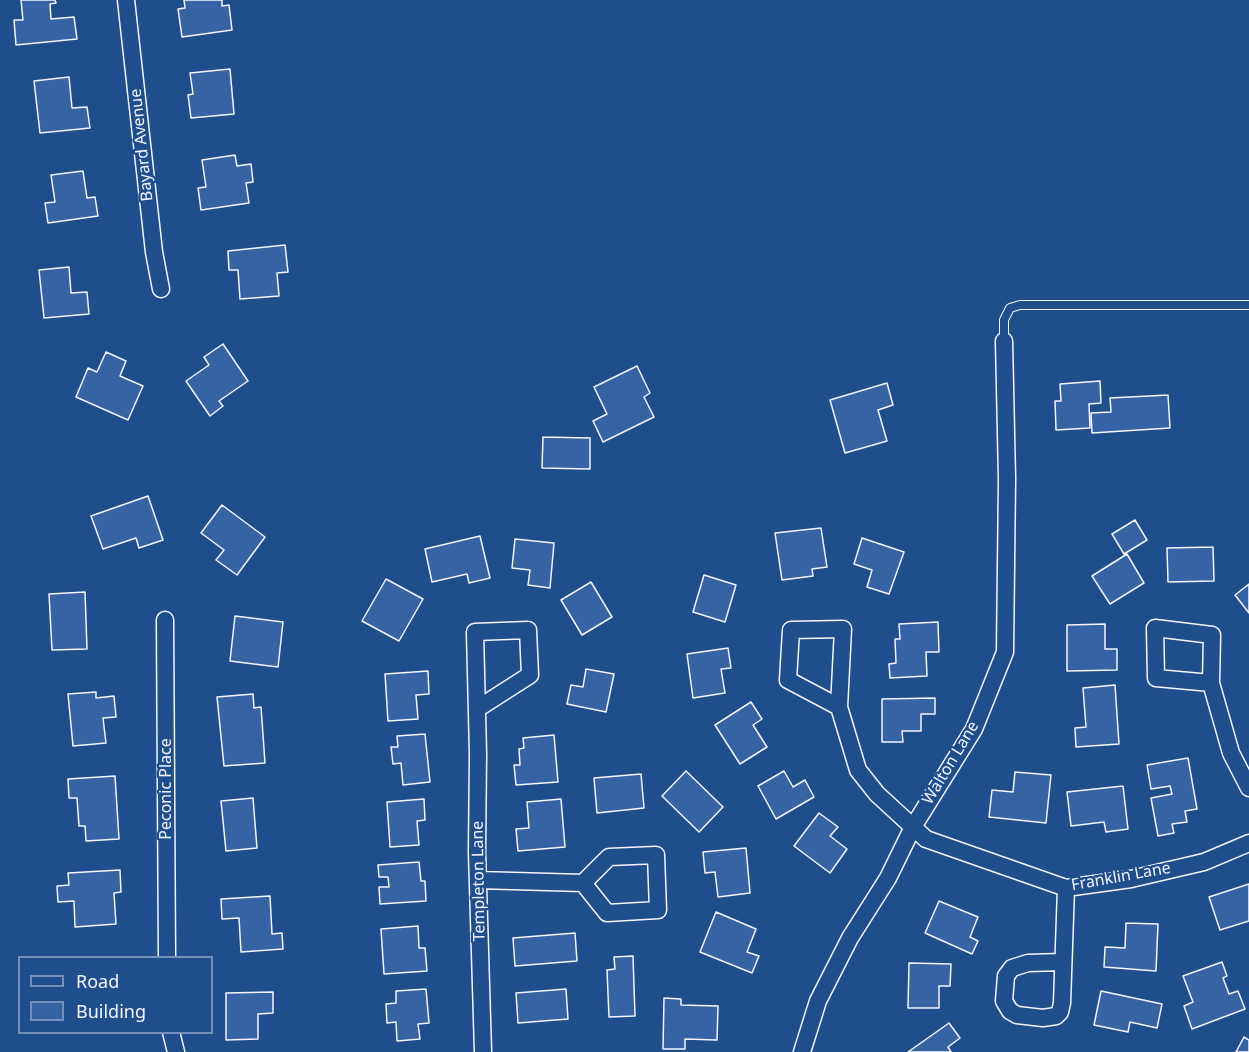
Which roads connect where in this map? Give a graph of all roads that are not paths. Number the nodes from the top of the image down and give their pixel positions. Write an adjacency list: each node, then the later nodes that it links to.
1 (126, 0): 2 (street, Bayard Avenue)
2 (161, 289)
3 (1249, 305): 4 (lane)
4 (1004, 341): 10 (street, Walton Lane)
5 (165, 620): 15 (street, Peconic Place)
6 (1211, 683): 6 (street); 9 (street)
7 (839, 707): 7 (street); 10 (street)
8 (477, 709): 8 (street, Templeton Lane); 12 (street, Templeton Lane)
9 (1249, 788)
10 (913, 827): 14 (street, Franklin Lane); 20 (street, Walton Lane)
11 (1249, 843): 14 (street, Franklin Lane)
12 (478, 880): 13 (street); 19 (street, Templeton Lane)
13 (583, 883): 13 (street)
14 (1066, 888): 16 (street)
15 (167, 956)
16 (1062, 962)
17 (172, 1034): 18 (street)
18 (176, 1052)
19 (483, 1052)
20 (802, 1052)

